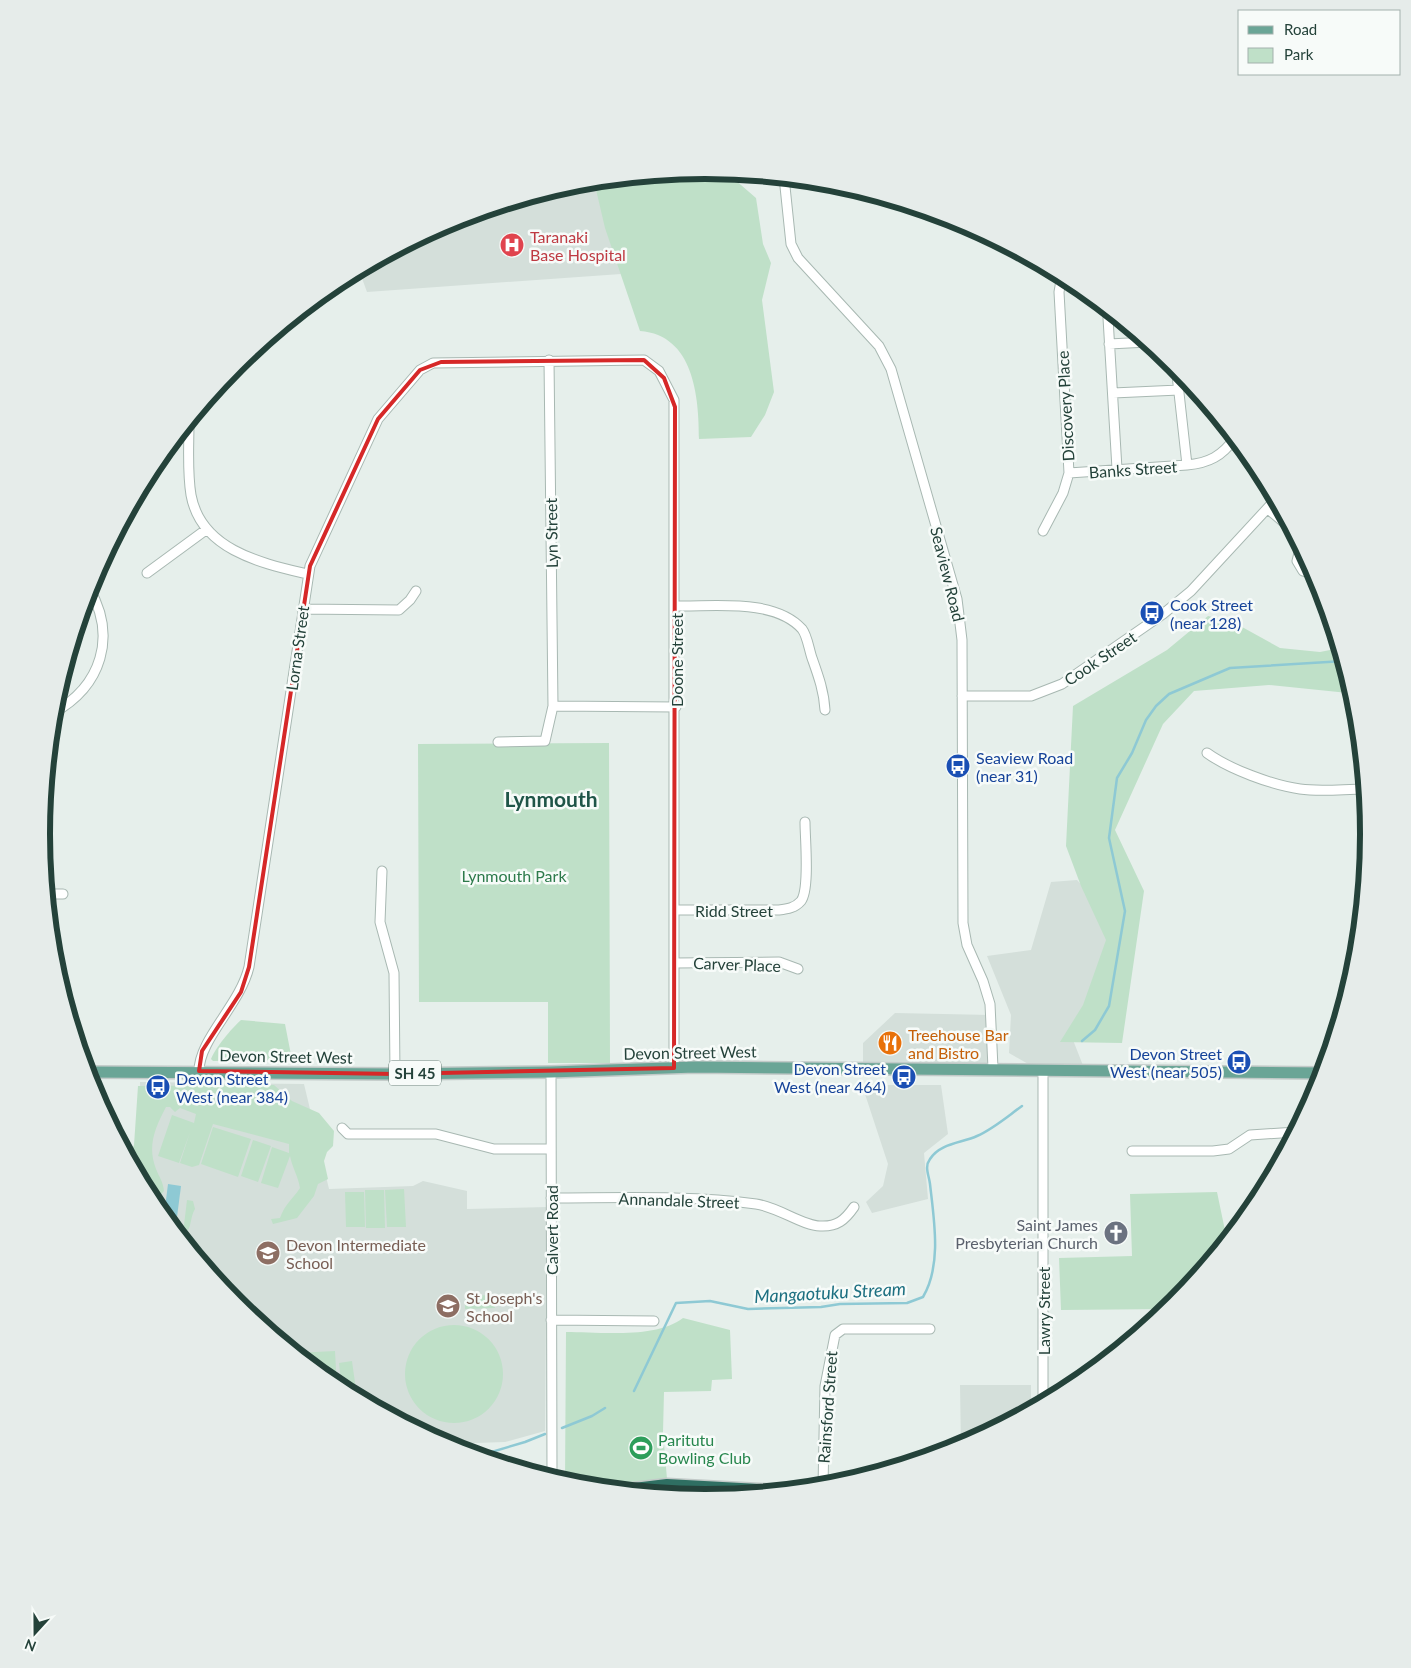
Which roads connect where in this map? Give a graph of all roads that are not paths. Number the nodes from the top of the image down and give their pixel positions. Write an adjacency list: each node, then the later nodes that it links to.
1 (785, 183): 28 (street, Seaview Road)
2 (1060, 283): 14 (street, Discovery Place)
3 (1108, 318): 5 (street)
4 (1140, 342): 5 (street)
5 (1110, 344): 9 (street)
6 (549, 360): 23 (street, Lorna Street); 26 (street, Doone Street); 29 (street, Lyn Street)
7 (1178, 380): 8 (street, Banks Street)
8 (1179, 390): 9 (street); 12 (street, Banks Street)
9 (1113, 393): 13 (street)
10 (189, 430): 18 (street)
11 (1232, 443): 12 (street)
12 (1187, 465): 13 (street, Banks Street)
13 (1117, 469): 14 (street, Banks Street)
14 (1069, 473): 19 (street, Discovery Place)
15 (1272, 504): 16 (street, Cook Street)
16 (1268, 509): 17 (street); 28 (street, Cook Street)
17 (1280, 519)
18 (207, 529): 22 (street); 23 (street)
19 (1043, 531)
20 (1298, 556): 21 (street)
21 (1306, 572)
22 (146, 573)
23 (308, 574): 27 (street, Lorna Street)
24 (416, 591): 27 (street)
25 (95, 597): 30 (street)
26 (676, 606): 31 (street, Doone Street); 32 (street)
27 (302, 609): 46 (street, Lorna Street)
28 (962, 696): 44 (street, Seaview Road)
29 (554, 706): 31 (street); 33 (street, Lyn Street)
30 (63, 707)
31 (676, 707): 40 (street, Doone Street)
32 (825, 710)
33 (498, 742)
34 (1207, 753): 35 (street)
35 (1360, 789)
36 (805, 822): 40 (street, Ridd Street)
37 (382, 871): 50 (street)
38 (53, 894): 39 (street)
39 (64, 894)
40 (675, 910): 41 (street, Doone Street)
41 (675, 963): 42 (street, Carver Place); 43 (street, Doone Street)
42 (798, 969)
43 (674, 1068): 44 (main road, Devon Street West / SH 45); 48 (main road, Devon Street West / SH 45)
44 (993, 1068): 45 (main road, Devon Street West / SH 45)
45 (1043, 1070): 49 (main road, Devon Street West / SH 45); 60 (street, Lawry Street)
46 (199, 1071): 47 (main road, Devon Street West / SH 45); 50 (main road, Devon Street West / SH 45)
47 (95, 1072)
48 (551, 1072): 50 (main road, Devon Street West / SH 45); 53 (street, Calvert Road)
49 (1316, 1073)
50 (395, 1074)
51 (342, 1128): 53 (street)
52 (1289, 1132): 54 (street)
53 (551, 1149): 55 (street, Calvert Road)
54 (1132, 1152)
55 (551, 1198): 56 (street, Annandale Street); 57 (street, Calvert Road)
56 (854, 1207)
57 (551, 1320): 58 (street); 61 (street, Calvert Road)
58 (654, 1321)
59 (930, 1329): 62 (street, Rainsford Street)
60 (1043, 1396)
61 (552, 1471)
62 (823, 1479)
63 (651, 1487): 64 (highway)
64 (735, 1489)

